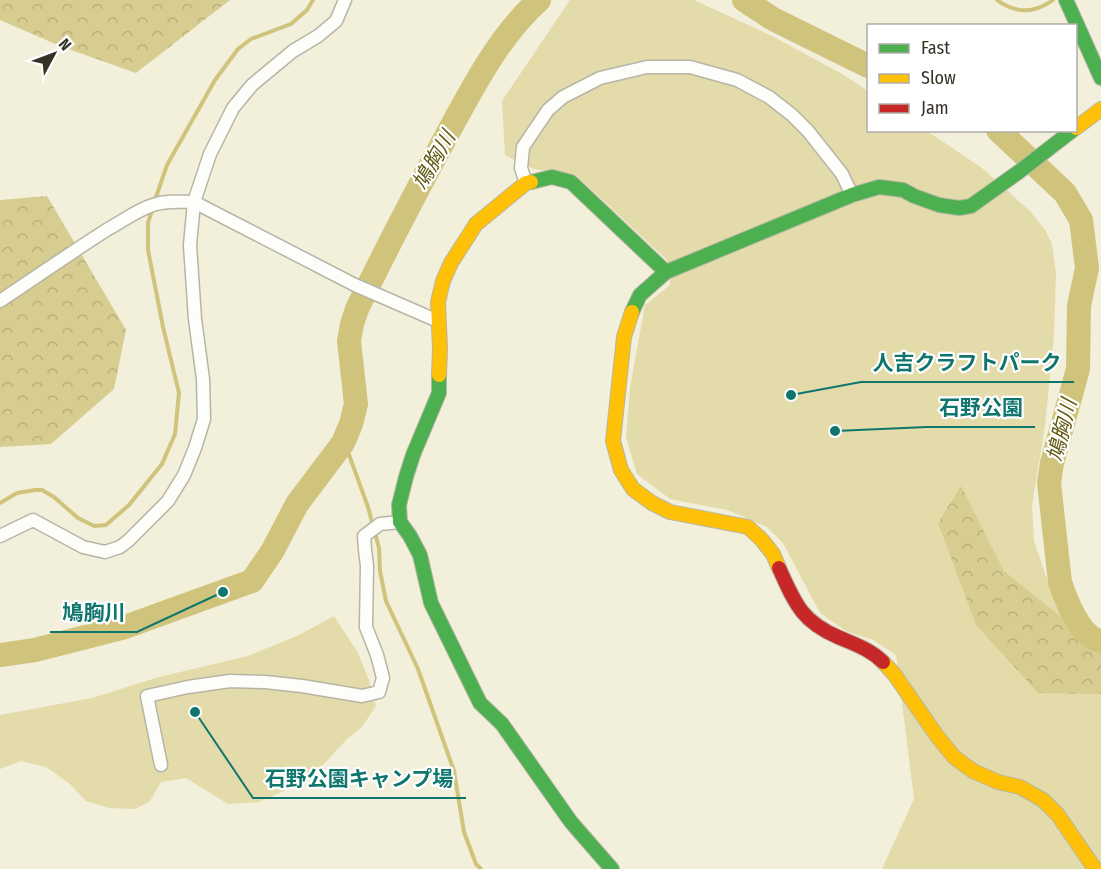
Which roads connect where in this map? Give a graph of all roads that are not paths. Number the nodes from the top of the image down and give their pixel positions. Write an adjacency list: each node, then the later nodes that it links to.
1 (345, 0): 11 (street)
2 (1066, 0): 3 (main road)
3 (1077, 24)
4 (1077, 25): 5 (main road)
5 (1101, 78)
6 (1101, 109): 7 (main road)
7 (1077, 127)
8 (1071, 132): 10 (main road)
9 (526, 183): 10 (street); 12 (main road); 14 (main road)
10 (852, 195): 12 (main road)
11 (194, 202): 13 (street); 14 (street); 16 (street)
12 (666, 272): 19 (main road)
13 (0, 301)
14 (438, 321): 15 (main road)
15 (400, 522): 17 (street); 18 (main road)
16 (0, 536)
17 (161, 765)
18 (612, 869)
19 (1095, 869)

